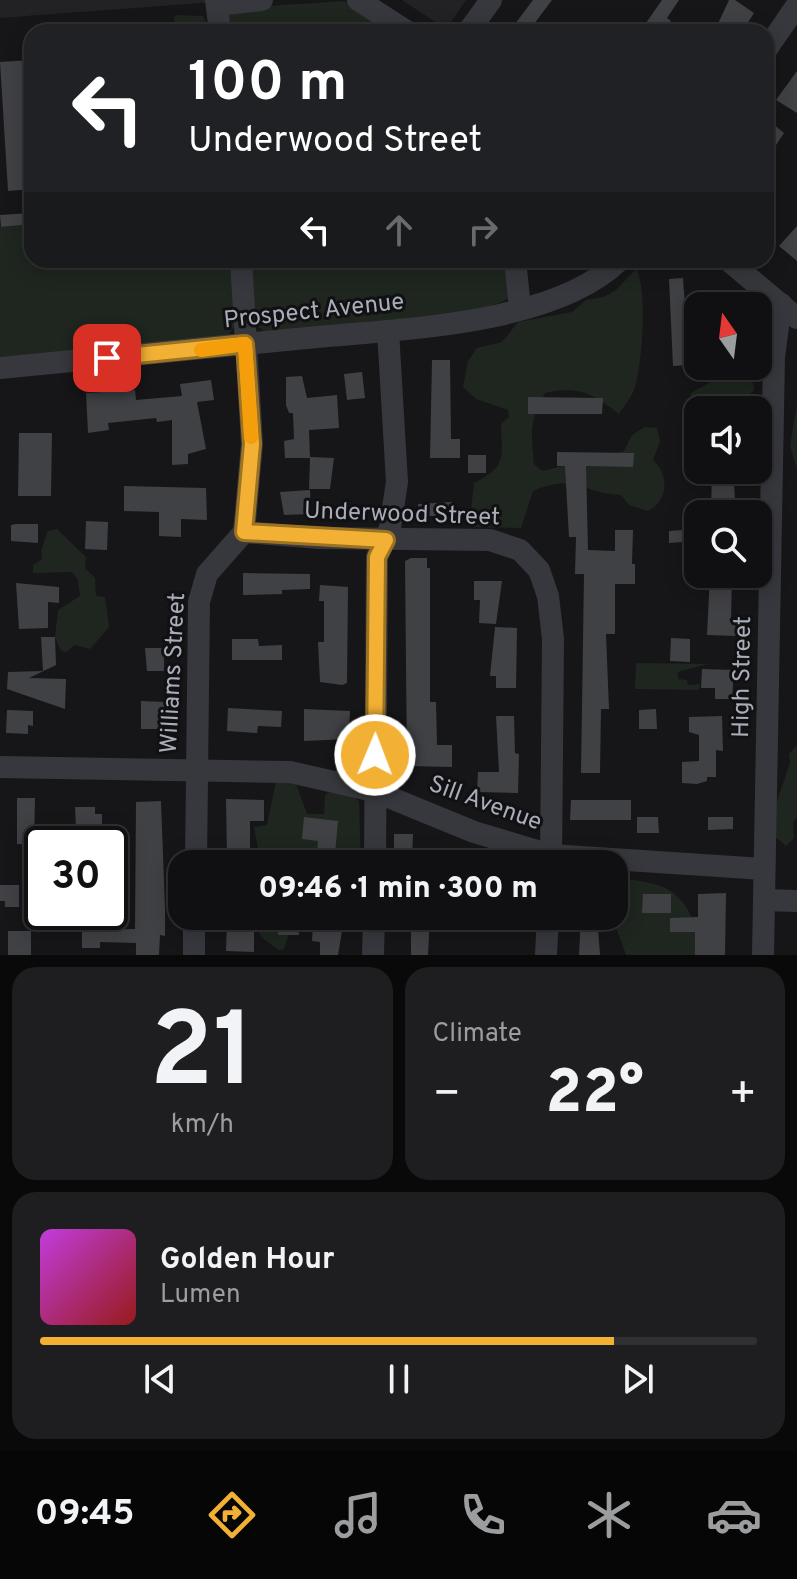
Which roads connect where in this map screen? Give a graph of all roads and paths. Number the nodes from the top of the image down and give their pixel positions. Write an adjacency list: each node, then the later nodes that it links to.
1 (262, 0): 4 (street)
2 (358, 0): 7 (street)
3 (491, 0): 8 (street)
4 (217, 2): 6 (street)
5 (797, 5): 9 (street)
6 (219, 24)
7 (396, 24)
8 (474, 24)
9 (774, 38)
10 (241, 268): 17 (street)
11 (516, 268): 14 (street)
12 (609, 268): 14 (street, Prospect Avenue)
13 (738, 268): 15 (street)
14 (520, 308): 16 (street, Prospect Avenue)
15 (789, 311): 29 (street, High Street)
16 (388, 331): 17 (street, Prospect Avenue); 20 (street)
17 (245, 344): 18 (street, Prospect Avenue); 19 (street)
18 (0, 368)
19 (244, 532): 20 (street, Underwood Street); 22 (street, Williams Street)
20 (386, 540): 23 (street); 27 (street, Underwood Street)
21 (0, 767): 22 (street, Sill Avenue)
22 (195, 768): 23 (street, Sill Avenue); 24 (street, Williams Street)
23 (374, 791): 25 (street); 26 (street, Sill Avenue)
24 (196, 850)
25 (375, 850)
26 (524, 850)
27 (551, 850)
28 (628, 863): 29 (street, Sill Avenue)
29 (764, 869): 30 (street, High Street)
30 (764, 900): 31 (street); 38 (street, High Street)
31 (797, 901)
32 (194, 930): 35 (street)
33 (374, 930): 36 (street)
34 (547, 930): 37 (street)
35 (194, 955)
36 (373, 955)
37 (546, 955)
38 (763, 955)

